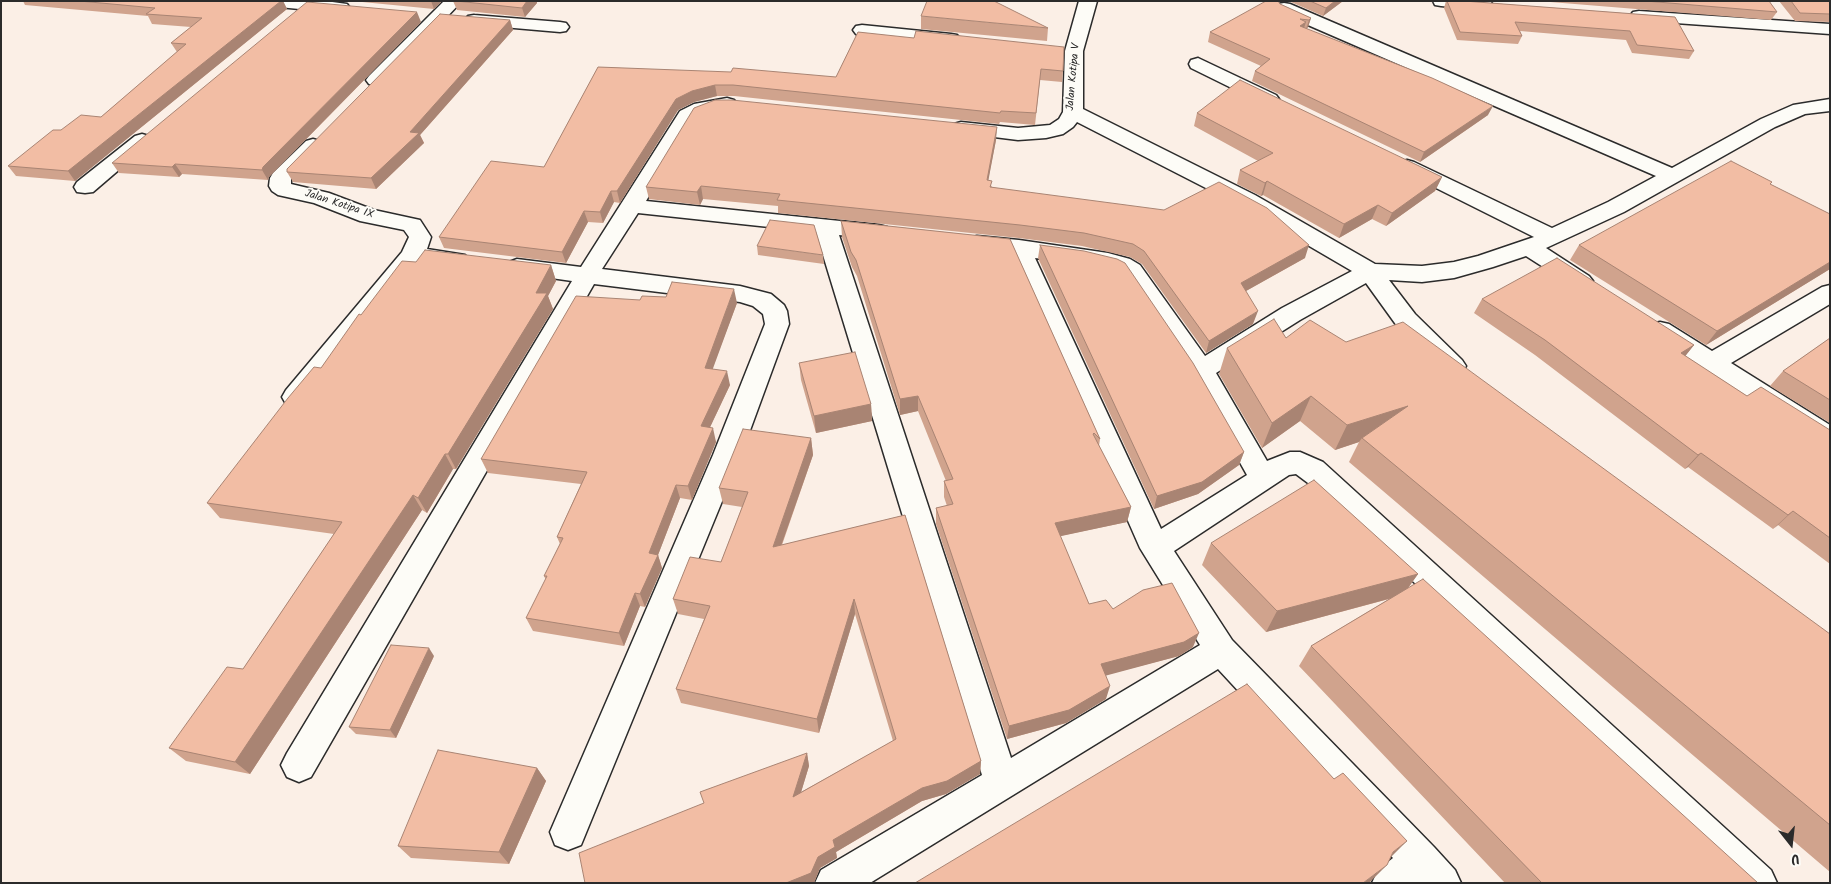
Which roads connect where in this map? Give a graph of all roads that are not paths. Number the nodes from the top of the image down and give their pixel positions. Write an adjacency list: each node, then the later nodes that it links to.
1 (268, 1): 5 (street)
2 (454, 1): 11 (street)
3 (1088, 1): 19 (street, Jalan Kotipa V)
4 (1441, 1): 6 (street)
5 (308, 3): 9 (street); 12 (street)
6 (1500, 6)
7 (1284, 8): 30 (street)
8 (1773, 8): 14 (street)
9 (353, 9)
10 (1620, 15): 14 (street)
11 (428, 16): 13 (street); 21 (street)
12 (283, 24)
13 (560, 27)
14 (1789, 28): 15 (street)
15 (1830, 29)
16 (862, 30): 17 (street)
17 (968, 41)
18 (1055, 49): 19 (street)
19 (1074, 51): 25 (street, Jalan Kotipa V)
20 (1198, 64): 24 (street)
21 (362, 94)
22 (744, 105): 32 (street)
23 (1827, 106): 30 (street)
24 (1287, 108)
25 (1069, 118): 26 (street); 40 (street)
26 (940, 126)
27 (328, 129): 39 (street, Jalan Kotipa IX)
28 (154, 130): 31 (street)
29 (1393, 159): 35 (street)
30 (1673, 176): 35 (street)
31 (85, 187)
32 (632, 206): 33 (street); 41 (street)
33 (826, 226): 34 (street); 54 (street)
34 (898, 234)
35 (1552, 237): 38 (street)
36 (954, 240): 37 (street)
37 (1019, 247): 46 (street); 51 (street)
38 (1528, 247): 40 (street); 42 (street)
39 (413, 254): 41 (street); 48 (street)
40 (1370, 271): 46 (street); 47 (street)
41 (587, 276): 53 (street); 55 (street)
42 (1599, 292)
43 (1830, 293): 45 (street)
44 (1639, 317): 45 (street)
45 (1712, 362): 49 (street)
46 (1201, 370): 50 (street)
47 (1471, 382)
48 (283, 411)
49 (1830, 438)
50 (1263, 479): 51 (street); 59 (street)
51 (1155, 548): 52 (street)
52 (1221, 650): 54 (street); 56 (street)
53 (299, 765)
54 (1002, 783): 57 (street)
55 (568, 832)
56 (1431, 871): 58 (street)
57 (834, 883)
58 (1391, 883)
59 (1758, 883)

